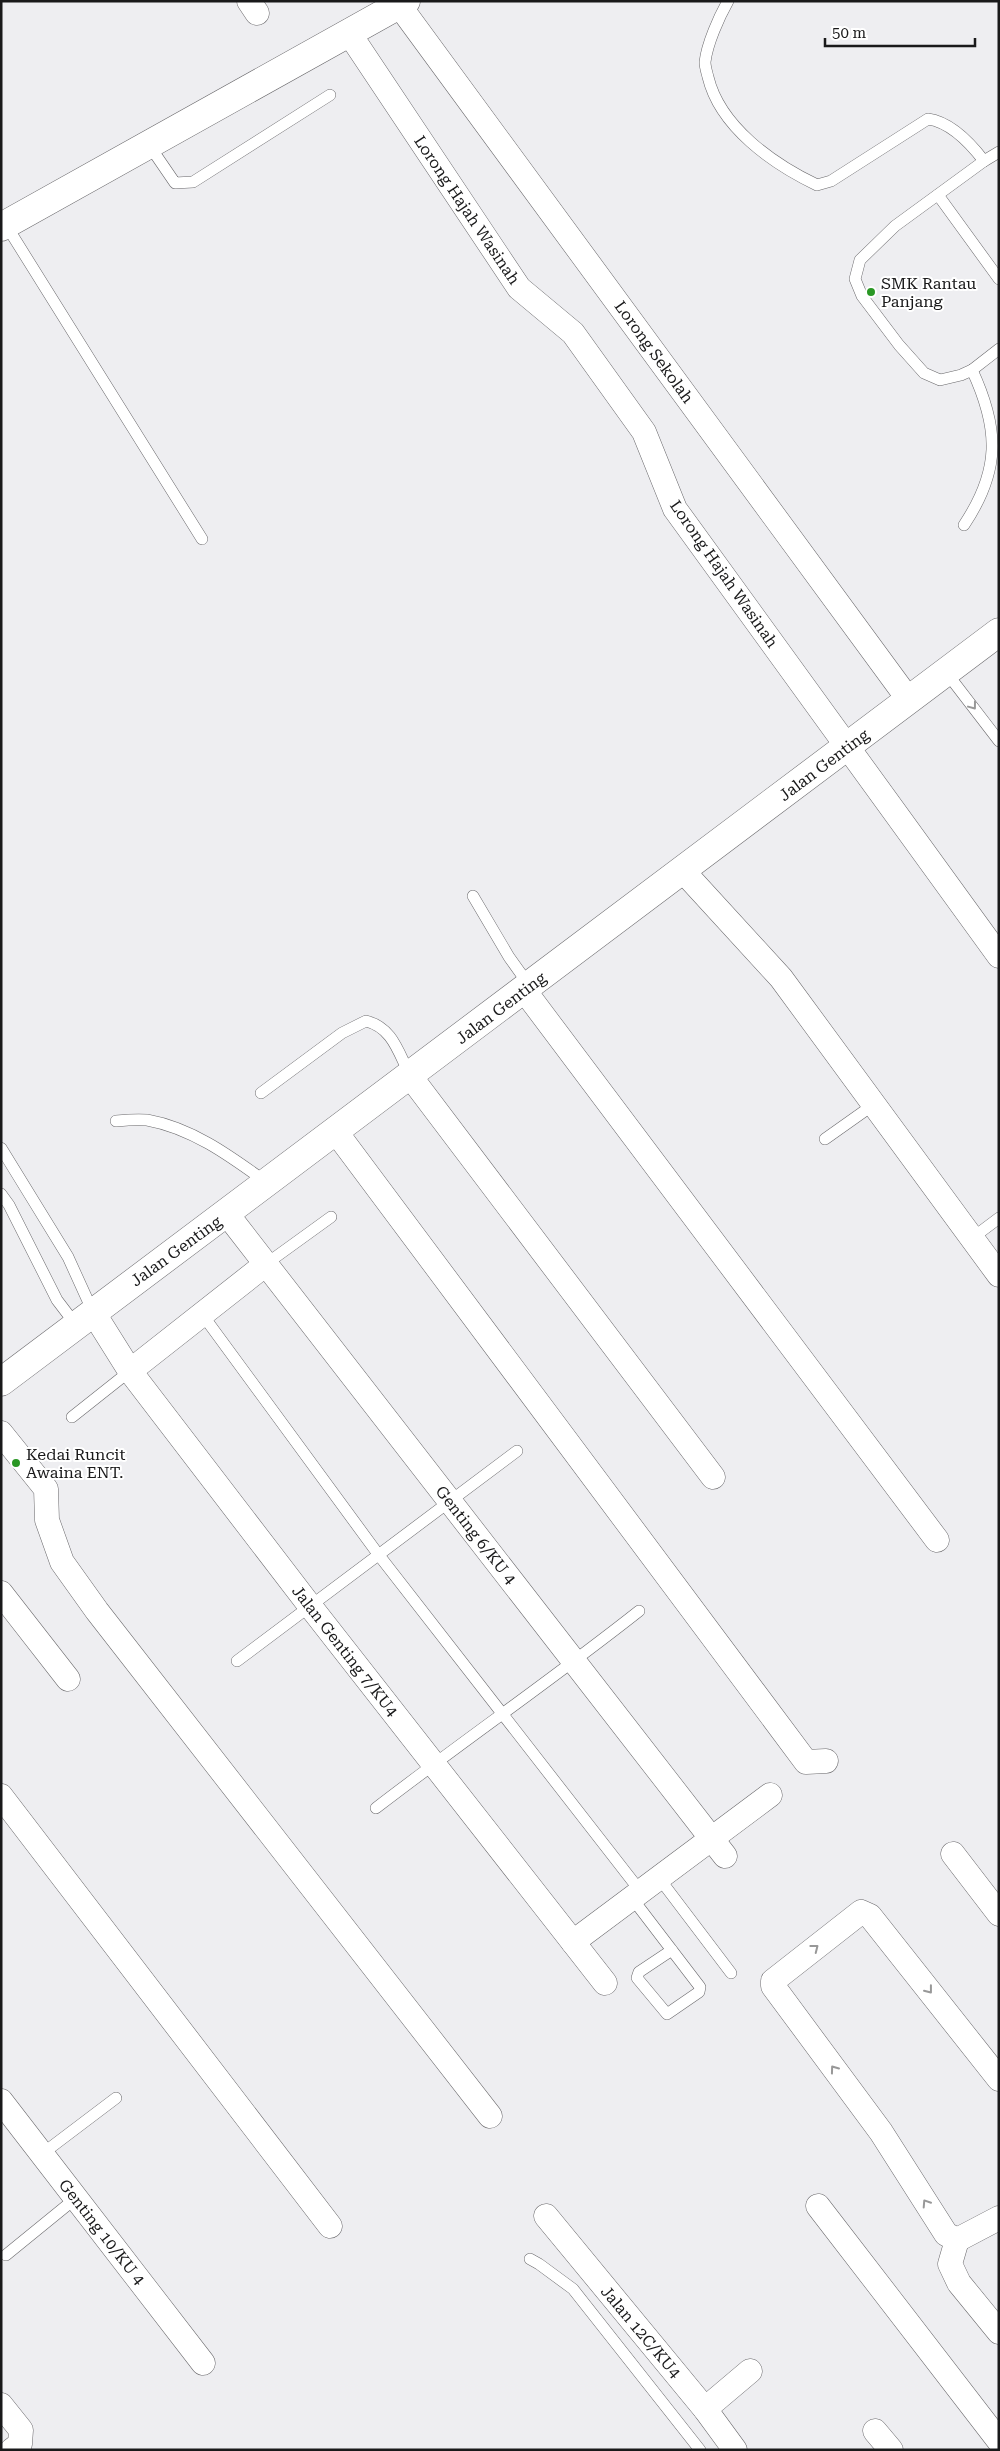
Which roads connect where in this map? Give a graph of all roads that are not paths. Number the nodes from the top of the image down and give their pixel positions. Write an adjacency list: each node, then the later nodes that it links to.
1 (728, 1): 7 (lane)
2 (402, 3): 3 (street); 17 (street, Lorong Sekolah)
3 (349, 33): 5 (street); 19 (street, Lorong Hajah Wasinah)
4 (330, 95): 5 (lane)
5 (149, 145): 9 (street)
6 (999, 152): 7 (lane)
7 (984, 161): 8 (lane)
8 (938, 196): 10 (lane); 12 (lane)
9 (4, 226): 14 (lane)
10 (999, 279)
11 (999, 348): 12 (lane)
12 (972, 370): 13 (lane)
13 (964, 525)
14 (202, 539)
15 (999, 632): 16 (street, Jalan Genting)
16 (946, 672): 17 (street, Jalan Genting); 18 (lane, one-way to 18)
17 (909, 700): 19 (street, Jalan Genting)
18 (999, 741)
19 (846, 748): 20 (street, Jalan Genting); 22 (street, Lorong Hajah Wasinah)
20 (683, 871): 23 (street, Jalan Genting); 26 (street)
21 (473, 896): 23 (lane)
22 (999, 956)
23 (527, 988): 24 (street, Jalan Genting); 48 (street)
24 (410, 1076): 25 (lane); 28 (street, Jalan Genting); 46 (street)
25 (261, 1094)
26 (874, 1104): 29 (lane); 36 (street)
27 (116, 1121): 31 (lane)
28 (336, 1132): 31 (street, Jalan Genting); 57 (street)
29 (825, 1139)
30 (1, 1148): 40 (lane)
31 (268, 1183): 33 (street, Jalan Genting)
32 (1, 1194): 40 (lane)
33 (227, 1214): 37 (street, Genting 6/KU 4); 40 (street, Jalan Genting)
34 (331, 1217): 37 (lane)
35 (999, 1218): 36 (lane)
36 (971, 1239): 38 (street)
37 (266, 1264): 39 (street); 47 (street, Genting 6/KU 4)
38 (999, 1275)
39 (202, 1314): 41 (street); 49 (lane)
40 (84, 1318): 41 (street, Jalan Genting 7/KU4); 42 (street, Jalan Genting)
41 (130, 1371): 43 (lane); 51 (street, Jalan Genting 7/KU4)
42 (1, 1382)
43 (72, 1416)
44 (1, 1433): 74 (street)
45 (517, 1451): 47 (lane)
46 (713, 1477)
47 (449, 1501): 49 (lane); 54 (street, Genting 6/KU 4)
48 (937, 1540)
49 (378, 1554): 51 (lane); 56 (lane)
50 (1, 1593): 55 (street)
51 (310, 1606): 53 (lane); 58 (street, Jalan Genting 7/KU4)
52 (639, 1611): 54 (lane)
53 (237, 1661)
54 (575, 1662): 56 (lane); 62 (street, Genting 6/KU 4)
55 (68, 1680)
56 (502, 1714): 58 (lane); 65 (lane)
57 (826, 1761)
58 (433, 1764): 61 (lane); 67 (street, Jalan Genting 7/KU4)
59 (770, 1795): 62 (street)
60 (1, 1796): 80 (street)
61 (376, 1808)
62 (718, 1847): 64 (street)
63 (953, 1854): 66 (street)
64 (659, 1878): 65 (street); 69 (lane)
65 (636, 1895): 67 (street); 68 (lane)
66 (999, 1914)
67 (573, 1942): 70 (street, Jalan Genting 7/KU4)
68 (672, 1950): 68 (lane)
69 (731, 1974)
70 (605, 1983)
71 (999, 2079): 81 (street, one-way to 71)
72 (116, 2098): 75 (lane)
73 (1, 2101): 75 (street, Genting 10/KU 4)
74 (490, 2116)
75 (42, 2154): 76 (street, Genting 10/KU 4)
76 (76, 2198): 82 (lane); 85 (street, Genting 10/KU 4)
77 (818, 2206): 90 (street)
78 (546, 2216): 88 (street, Jalan 12C/KU4)
79 (999, 2218): 81 (street)
80 (330, 2226)
81 (957, 2240): 84 (street)
82 (6, 2255)
83 (530, 2259): 92 (lane)
84 (997, 2327)
85 (203, 2362)
86 (750, 2371): 88 (street)
87 (1, 2406): 91 (street)
88 (705, 2410): 93 (street, Jalan 12C/KU4)
89 (875, 2431): 94 (street)
90 (999, 2441)
91 (12, 2450)
92 (700, 2450)
93 (735, 2450)
94 (891, 2450)

